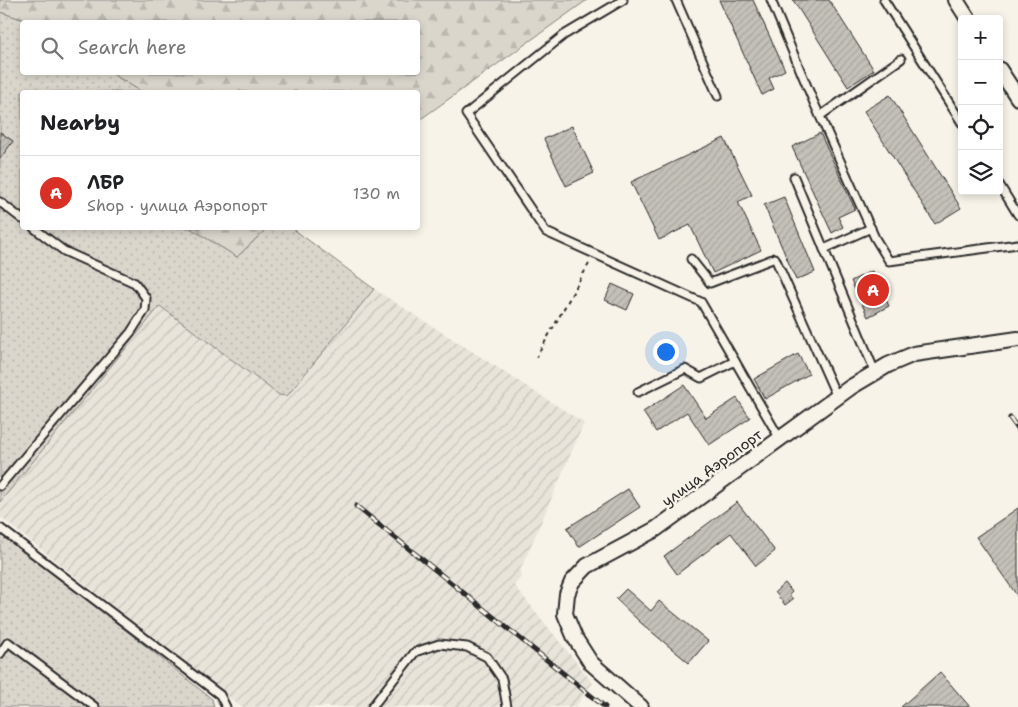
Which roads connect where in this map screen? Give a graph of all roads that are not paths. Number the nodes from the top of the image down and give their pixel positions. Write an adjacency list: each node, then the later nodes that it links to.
1 (623, 0): 24 (lane)
2 (676, 0): 9 (lane)
3 (771, 0): 11 (lane)
4 (884, 0): 12 (lane)
5 (956, 0): 6 (street)
6 (965, 15)
7 (901, 59): 11 (lane)
8 (1003, 74): 10 (street)
9 (718, 96)
10 (1018, 98)
11 (820, 116): 18 (lane)
12 (958, 117)
13 (794, 177): 21 (lane)
14 (1003, 191): 16 (lane)
15 (0, 202): 17 (lane)
16 (1018, 215)
17 (20, 217)
18 (871, 228): 20 (lane); 21 (lane)
19 (37, 230): 29 (lane)
20 (1018, 244)
21 (824, 249): 25 (lane)
22 (691, 259): 27 (lane)
23 (1018, 340): 25 (street, улица Аэропорт)
24 (735, 360): 26 (lane); 28 (lane)
25 (875, 372): 27 (street, улица Аэропорт)
26 (638, 392)
27 (837, 397): 28 (street, улица Аэропорт)
28 (780, 439): 36 (street, улица Аэропорт)
29 (0, 486)
30 (0, 528): 33 (lane)
31 (0, 654): 32 (lane)
32 (95, 707)
33 (226, 707)
34 (372, 707): 35 (lane)
35 (507, 707)
36 (641, 707)

